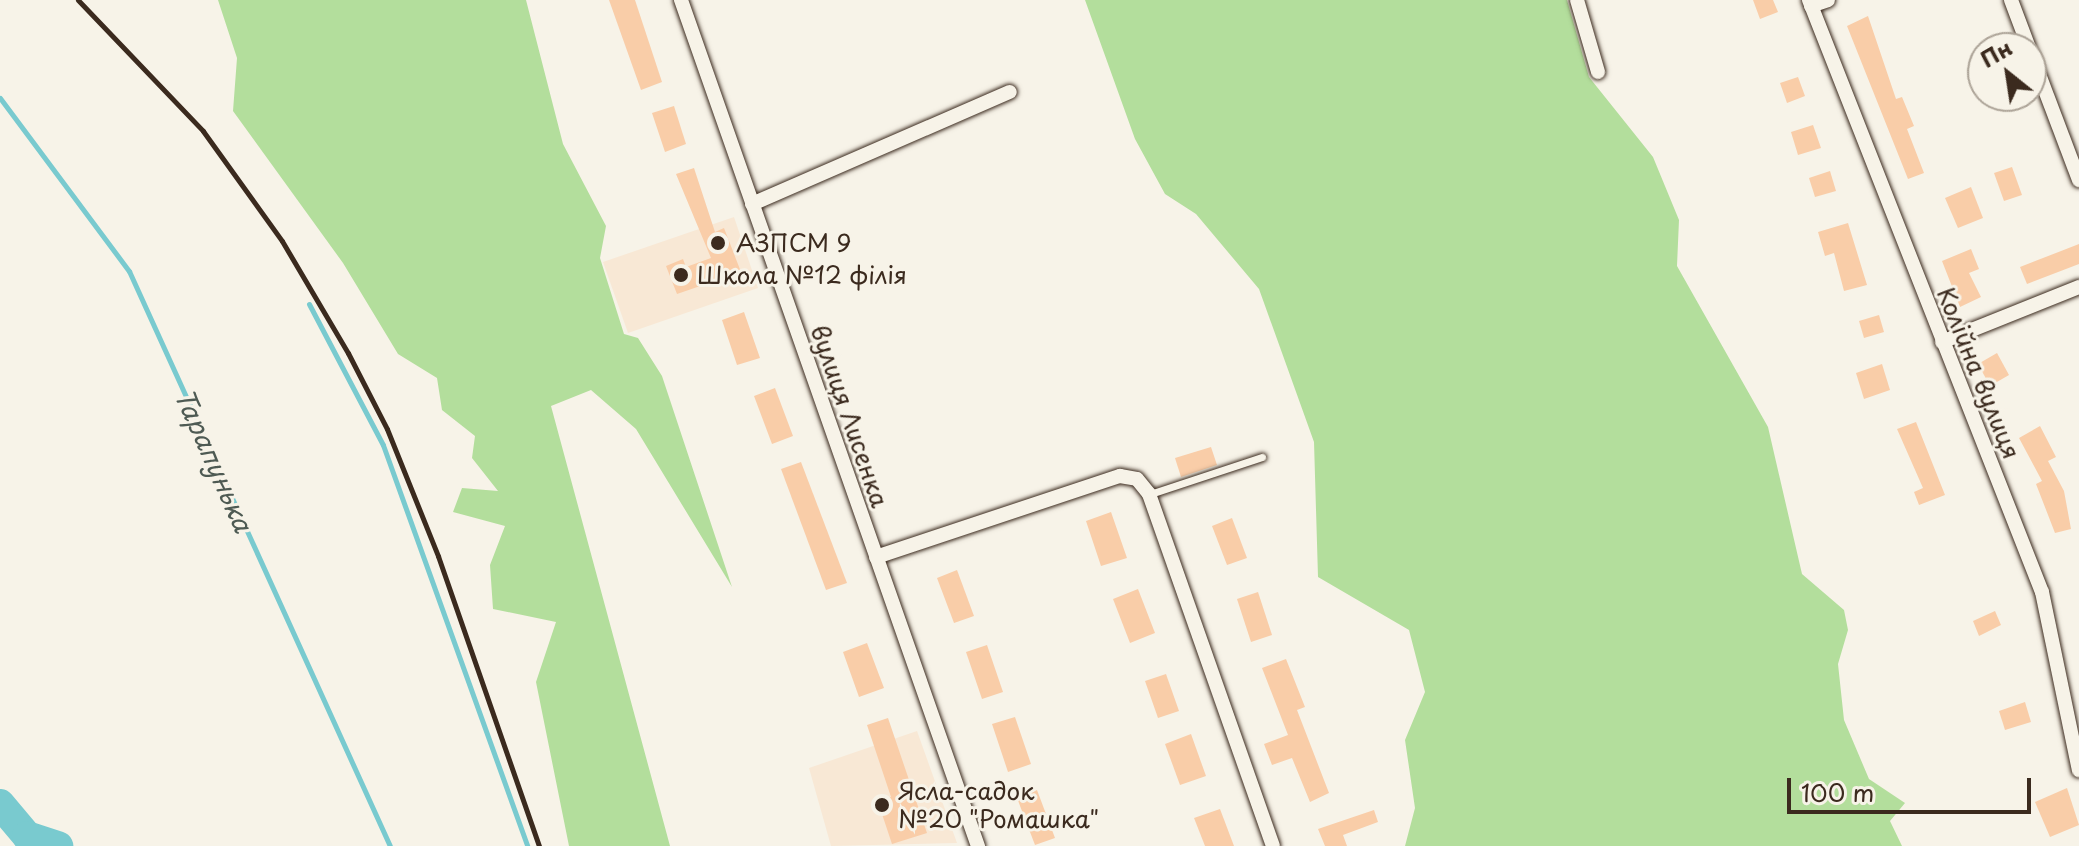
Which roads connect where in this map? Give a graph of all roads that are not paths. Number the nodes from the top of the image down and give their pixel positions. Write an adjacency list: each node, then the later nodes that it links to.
1 (681, 0): 11 (street, вулиця Лисенка)
2 (1577, 0): 7 (street)
3 (1828, 0): 5 (street)
4 (2011, 0): 6 (street)
5 (1810, 3): 13 (street, Колійна вулиця)
6 (2023, 32)
7 (1598, 72)
8 (1010, 92): 11 (street)
9 (2047, 96): 10 (street)
10 (2079, 180)
11 (752, 204): 16 (street, вулиця Лисенка)
12 (2079, 287): 13 (street)
13 (1942, 342): 17 (street, Колійна вулиця)
14 (1262, 457): 15 (lane)
15 (1149, 494): 16 (street); 19 (street)
16 (876, 557): 18 (street, вулиця Лисенка)
17 (2079, 770)
18 (978, 846)
19 (1273, 846)

